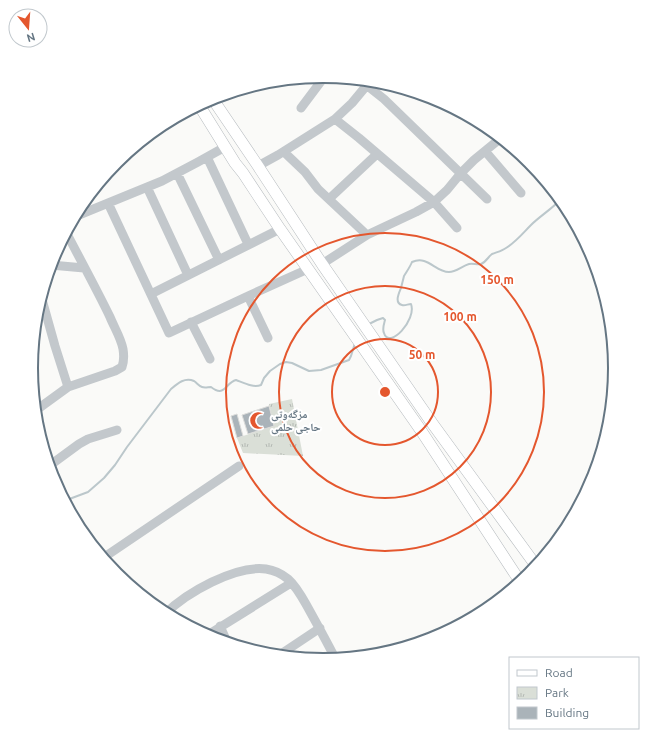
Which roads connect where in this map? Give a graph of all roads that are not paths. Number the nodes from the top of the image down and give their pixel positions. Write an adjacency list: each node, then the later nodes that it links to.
1 (320, 83): 5 (street)
2 (362, 85): 7 (street)
3 (369, 86): 16 (street)
4 (216, 104): 14 (main road)
5 (301, 108)
6 (202, 110): 9 (main road)
7 (335, 119): 11 (street); 12 (street)
8 (496, 142): 10 (street)
9 (225, 147): 13 (street); 25 (main road)
10 (485, 151): 16 (street); 18 (street)
11 (284, 152): 14 (street); 19 (street)
12 (377, 154): 19 (street); 21 (street)
13 (207, 157): 15 (street); 28 (street)
14 (258, 166): 30 (main road)
15 (177, 173): 17 (street); 29 (street)
16 (461, 173): 20 (street); 21 (street)
17 (147, 187): 22 (street); 34 (street)
18 (521, 194)
19 (328, 199): 26 (street)
20 (487, 199)
21 (434, 202): 24 (street); 26 (street)
22 (108, 203): 23 (street); 35 (street)
23 (84, 213)
24 (457, 228)
25 (280, 229): 28 (street); 33 (main road)
26 (367, 235): 30 (street)
27 (69, 238): 32 (street)
28 (248, 244): 29 (street)
29 (219, 260): 34 (street)
30 (322, 264): 43 (main road)
31 (57, 266): 32 (street)
32 (84, 268): 41 (street)
33 (308, 269): 36 (street); 44 (main road)
34 (188, 275): 35 (street)
35 (151, 294): 38 (street)
36 (248, 296): 38 (street); 39 (street)
37 (44, 308): 41 (street)
38 (192, 322): 40 (street)
39 (268, 338)
40 (210, 358)
41 (68, 388): 42 (street)
42 (40, 407)
43 (432, 422): 44 (main road); 49 (main road)
44 (420, 429): 50 (main road)
45 (117, 430): 46 (street)
46 (54, 462)
47 (239, 466): 48 (street)
48 (107, 555)
49 (533, 562)
50 (517, 578)
51 (291, 583): 52 (street); 53 (street); 54 (street)
52 (171, 610)
53 (220, 626): 55 (street); 56 (street)
54 (320, 628): 57 (street); 58 (street)
55 (212, 631)
56 (224, 636)
57 (284, 652)
58 (333, 654)

